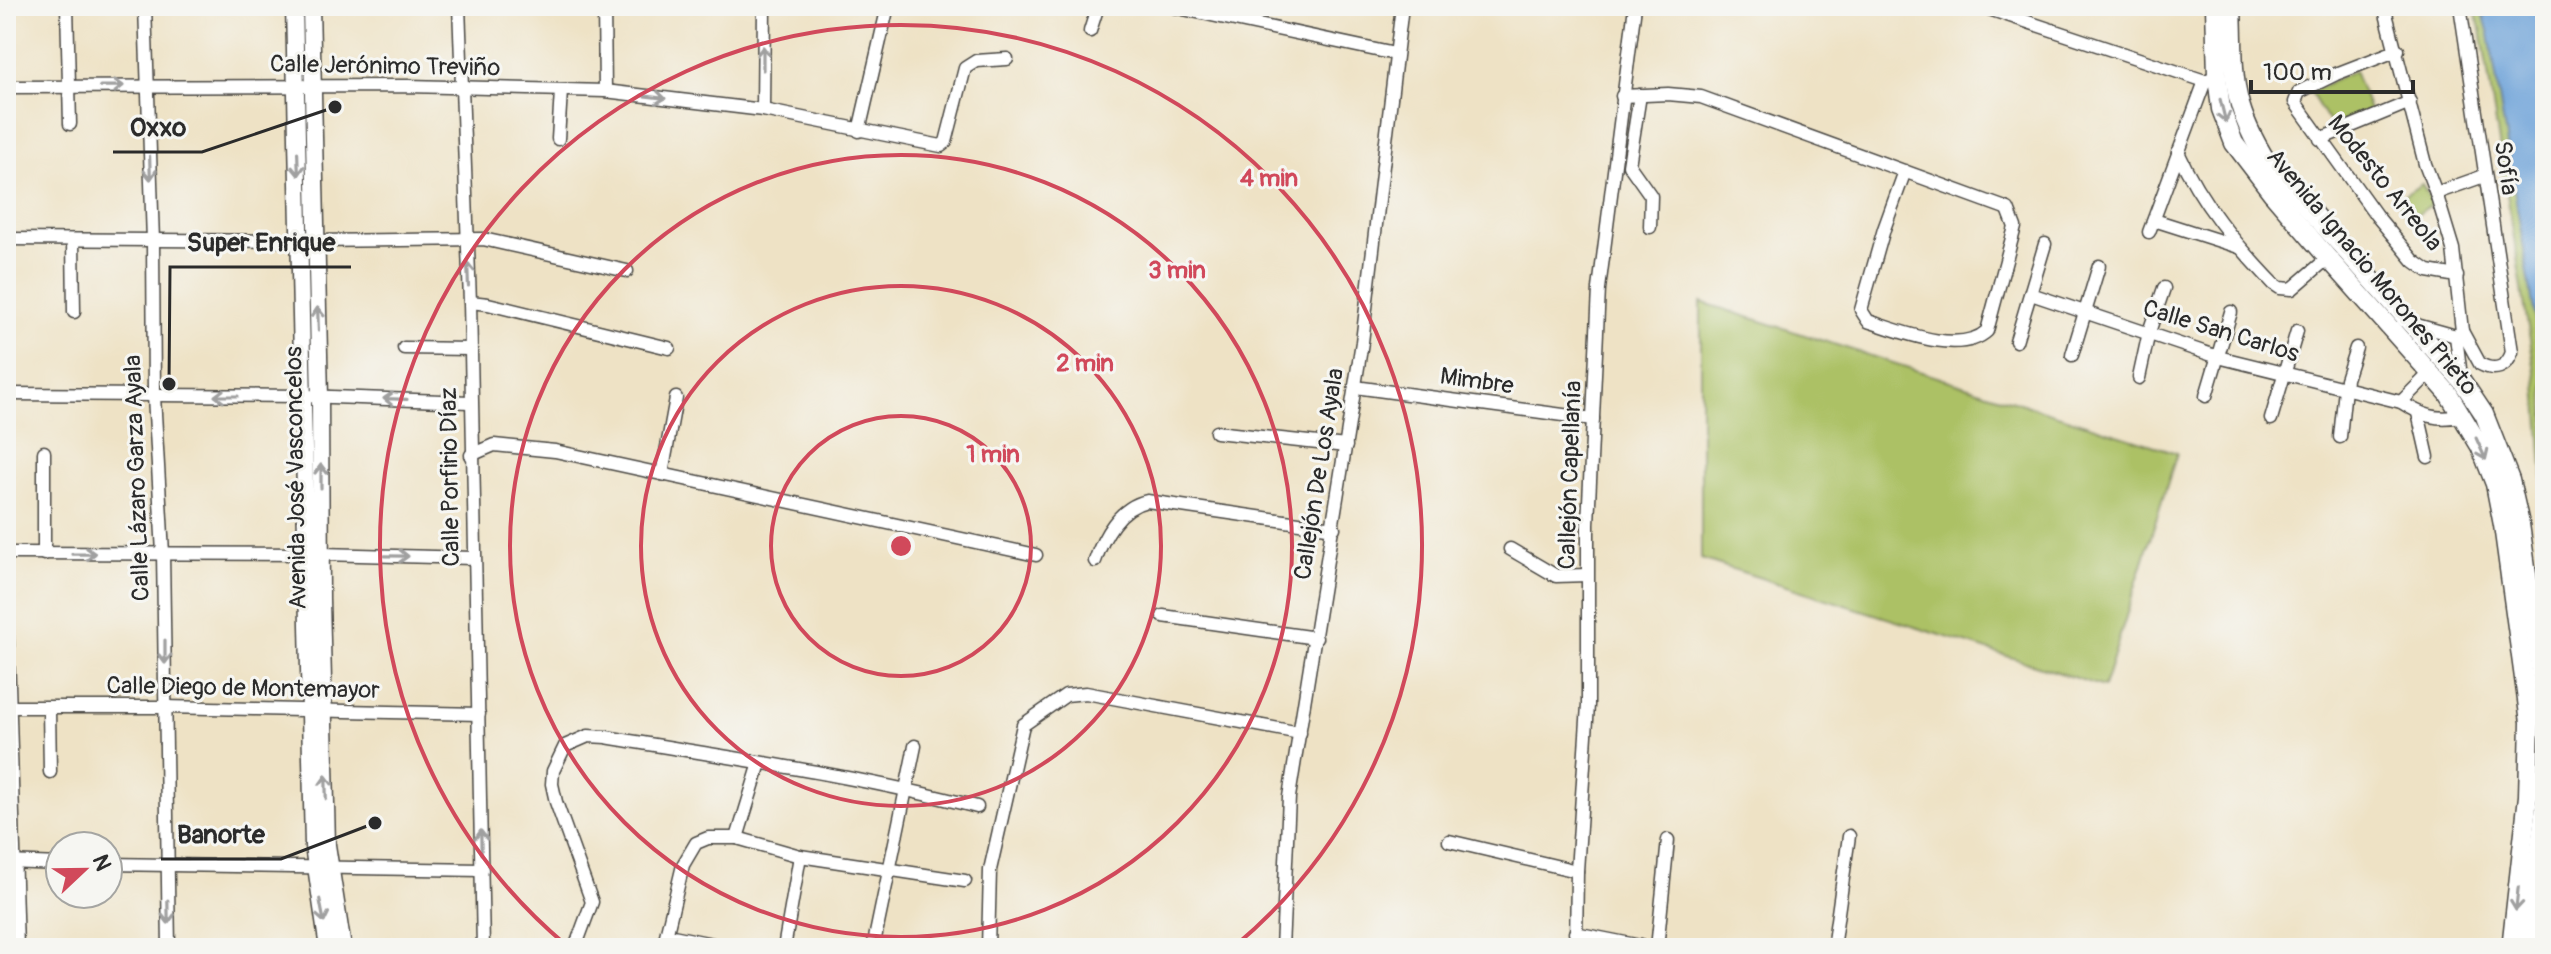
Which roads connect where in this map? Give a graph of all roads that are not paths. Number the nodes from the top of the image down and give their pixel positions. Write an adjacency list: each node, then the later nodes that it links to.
1 (67, 6): 25 (street)
2 (145, 6): 24 (street, Calle Lázaro Garza Ayala)
3 (294, 6): 26 (main road, Avenida José Vasconcelos)
4 (311, 6): 26 (main road, Avenida José Vasconcelos)
5 (459, 6): 28 (street, Calle Porfirio Díaz)
6 (604, 6): 30 (street)
7 (764, 6): 34 (street, one-way to 7)
8 (888, 6): 36 (street)
9 (1098, 6): 19 (street)
10 (1169, 6): 18 (street)
11 (1402, 6): 21 (street, Callejón De Los Ayala)
12 (1635, 6): 32 (street, Callejón Capellanía)
13 (1980, 6): 23 (street)
14 (2215, 6): 23 (main road, Avenida Ignacio Morones Prieto)
15 (2232, 6): 61 (main road, Avenida Ignacio Morones Prieto)
16 (2384, 6): 20 (street)
17 (2460, 6): 41 (street, Sofía)
18 (1185, 8): 21 (street)
19 (1090, 31)
20 (2398, 50): 33 (street); 38 (street, Modesto Arreola)
21 (1395, 54): 76 (street, Callejón De Los Ayala)
22 (1007, 59): 36 (street, Calle Jerónimo Treviño)
23 (2211, 78): 39 (street); 51 (main road, Avenida Ignacio Morones Prieto, one-way to 51)
24 (147, 85): 25 (street, Calle Jerónimo Treviño, one-way to 24); 26 (street, Calle Jerónimo Treviño); 47 (street, Calle Lázaro Garza Ayala, one-way to 47)
25 (67, 86): 27 (street, Calle Jerónimo Treviño); 35 (street)
26 (304, 86): 28 (street, Calle Jerónimo Treviño); 48 (main road, Avenida José Vasconcelos)
27 (6, 87)
28 (463, 87): 29 (street, Calle Jerónimo Treviño); 46 (street, Calle Porfirio Díaz)
29 (561, 91): 30 (street, Calle Jerónimo Treviño); 37 (street)
30 (605, 91): 34 (street, Calle Jerónimo Treviño, one-way to 34)
31 (1640, 95): 32 (street); 40 (street); 43 (street)
32 (1622, 96): 87 (street, Callejón Capellanía)
33 (2410, 102): 38 (street); 42 (street)
34 (763, 110): 36 (street, Calle Jerónimo Treviño)
35 (70, 124)
36 (859, 131)
37 (558, 139)
38 (2320, 139): 54 (street, Modesto Arreola)
39 (2178, 152): 50 (street); 50 (street)
40 (1905, 171): 40 (street)
41 (2484, 176): 42 (street); 64 (street, Sofía)
42 (2436, 193): 54 (street)
43 (1650, 227)
44 (6, 239): 45 (street)
45 (73, 240): 47 (street); 58 (street)
46 (467, 240): 48 (street); 53 (street); 57 (street, Calle Porfirio Díaz, one-way to 46)
47 (153, 241): 48 (street); 79 (street, Calle Lázaro Garza Ayala)
48 (308, 241): 80 (main road, Avenida José Vasconcelos)
49 (2045, 244): 56 (street)
50 (2239, 247): 51 (street)
51 (2328, 258): 72 (main road, Avenida Ignacio Morones Prieto)
52 (2099, 266): 59 (street)
53 (627, 271)
54 (2457, 276): 64 (street)
55 (2164, 288): 63 (street)
56 (2031, 294): 59 (street, Calle San Carlos); 65 (street)
57 (470, 302): 67 (street); 69 (street, Calle Porfirio Díaz)
58 (74, 312)
59 (2086, 312): 63 (street, Calle San Carlos); 70 (street)
60 (2231, 312): 71 (street)
61 (2411, 323): 64 (street); 75 (main road, Avenida Ignacio Morones Prieto)
62 (2297, 331): 73 (street)
63 (2149, 332): 71 (street, Calle San Carlos); 74 (street)
64 (2459, 334): 75 (street)
65 (2016, 341)
66 (404, 348): 69 (street)
67 (669, 348)
68 (2356, 348): 77 (street)
69 (470, 349): 83 (street, Calle Porfirio Díaz)
70 (2072, 355)
71 (2218, 357): 73 (street, Calle San Carlos); 81 (street)
72 (2431, 372): 84 (street); 86 (main road, Avenida Ignacio Morones Prieto)
73 (2283, 375): 77 (street, Calle San Carlos); 88 (street)
74 (2139, 378)
75 (2462, 381): 109 (main road, Avenida Ignacio Morones Prieto)
76 (1355, 387): 87 (street, Mimbre); 91 (street, Callejón De Los Ayala)
77 (2347, 389): 84 (street, Calle San Carlos); 90 (street)
78 (6, 394): 79 (street)
79 (154, 396): 80 (street, one-way to 79); 99 (street, Calle Lázaro Garza Ayala)
80 (312, 396): 83 (street, one-way to 80); 101 (main road, Avenida José Vasconcelos)
81 (2206, 396)
82 (676, 398): 95 (street)
83 (470, 402): 93 (street, Calle Porfirio Díaz)
84 (2401, 402): 85 (street, Calle San Carlos)
85 (2418, 413): 86 (street, Calle San Carlos); 94 (street)
86 (2463, 415): 153 (main road, Avenida Ignacio Morones Prieto, one-way to 153)
87 (1593, 419): 105 (street, Callejón Capellanía)
88 (2271, 419)
89 (1216, 432): 91 (street)
90 (2340, 437)
91 (1346, 446): 96 (street, Callejón De Los Ayala)
92 (44, 452): 100 (street)
93 (471, 455): 95 (street); 103 (street, Calle Porfirio Díaz)
94 (2428, 457)
95 (662, 474): 102 (street)
96 (1334, 528): 104 (street); 108 (street, Callejón De Los Ayala)
97 (1510, 549): 105 (street)
98 (6, 553): 100 (street)
99 (163, 553): 100 (street, one-way to 99); 101 (street); 111 (street, Calle Lázaro Garza Ayala, one-way to 111)
100 (44, 554)
101 (314, 554): 103 (street, one-way to 103); 113 (main road, Avenida José Vasconcelos)
102 (1036, 555)
103 (473, 558): 114 (street, Calle Porfirio Díaz)
104 (1095, 561)
105 (1587, 575): 134 (street, Callejón Capellanía)
106 (6, 585): 110 (street)
107 (1163, 616): 108 (street)
108 (1316, 638): 115 (street, Callejón De Los Ayala)
109 (2545, 703)
110 (9, 707): 112 (street, Calle Diego de Montemayor); 127 (street)
111 (165, 707): 112 (street, Calle Diego de Montemayor); 113 (street, Calle Diego de Montemayor); 129 (street, Calle Lázaro Garza Ayala)
112 (49, 709): 118 (street)
113 (317, 709): 114 (street, Calle Diego de Montemayor); 131 (main road, Avenida José Vasconcelos)
114 (479, 714): 132 (street, Calle Porfirio Díaz, one-way to 114)
115 (1300, 733): 147 (street); 148 (street, Callejón De Los Ayala)
116 (915, 746): 119 (street)
117 (760, 763): 119 (street); 123 (street); 143 (street)
118 (50, 772)
119 (906, 789): 121 (street); 133 (street)
120 (2545, 806): 154 (main road)
121 (977, 807)
122 (1849, 836): 152 (street)
123 (737, 838): 126 (street); 137 (street)
124 (1668, 840): 151 (street)
125 (1449, 841): 134 (street)
126 (800, 856): 133 (street); 145 (street)
127 (10, 862): 128 (street); 138 (street)
128 (44, 863)
129 (167, 863): 130 (street); 131 (street); 139 (street, Calle Lázaro Garza Ayala, one-way to 139)
130 (124, 864)
131 (322, 866): 132 (street); 140 (main road, Avenida José Vasconcelos, one-way to 140); 141 (main road, Avenida José Vasconcelos)
132 (482, 870): 142 (street, Calle Porfirio Díaz)
133 (889, 870): 135 (street); 146 (street)
134 (1577, 871): 136 (street, Callejón Capellanía)
135 (965, 881)
136 (1575, 933): 149 (street, Callejón Capellanía); 150 (street)
137 (666, 942): 144 (street)
138 (17, 948)
139 (169, 948)
140 (328, 948)
141 (343, 948)
142 (483, 948)
143 (575, 948)
144 (732, 948)
145 (784, 948)
146 (873, 948)
147 (988, 948)
148 (1282, 948)
149 (1576, 948)
150 (1651, 948)
151 (1657, 948)
152 (1833, 948)
153 (2511, 948)
154 (2527, 948)

